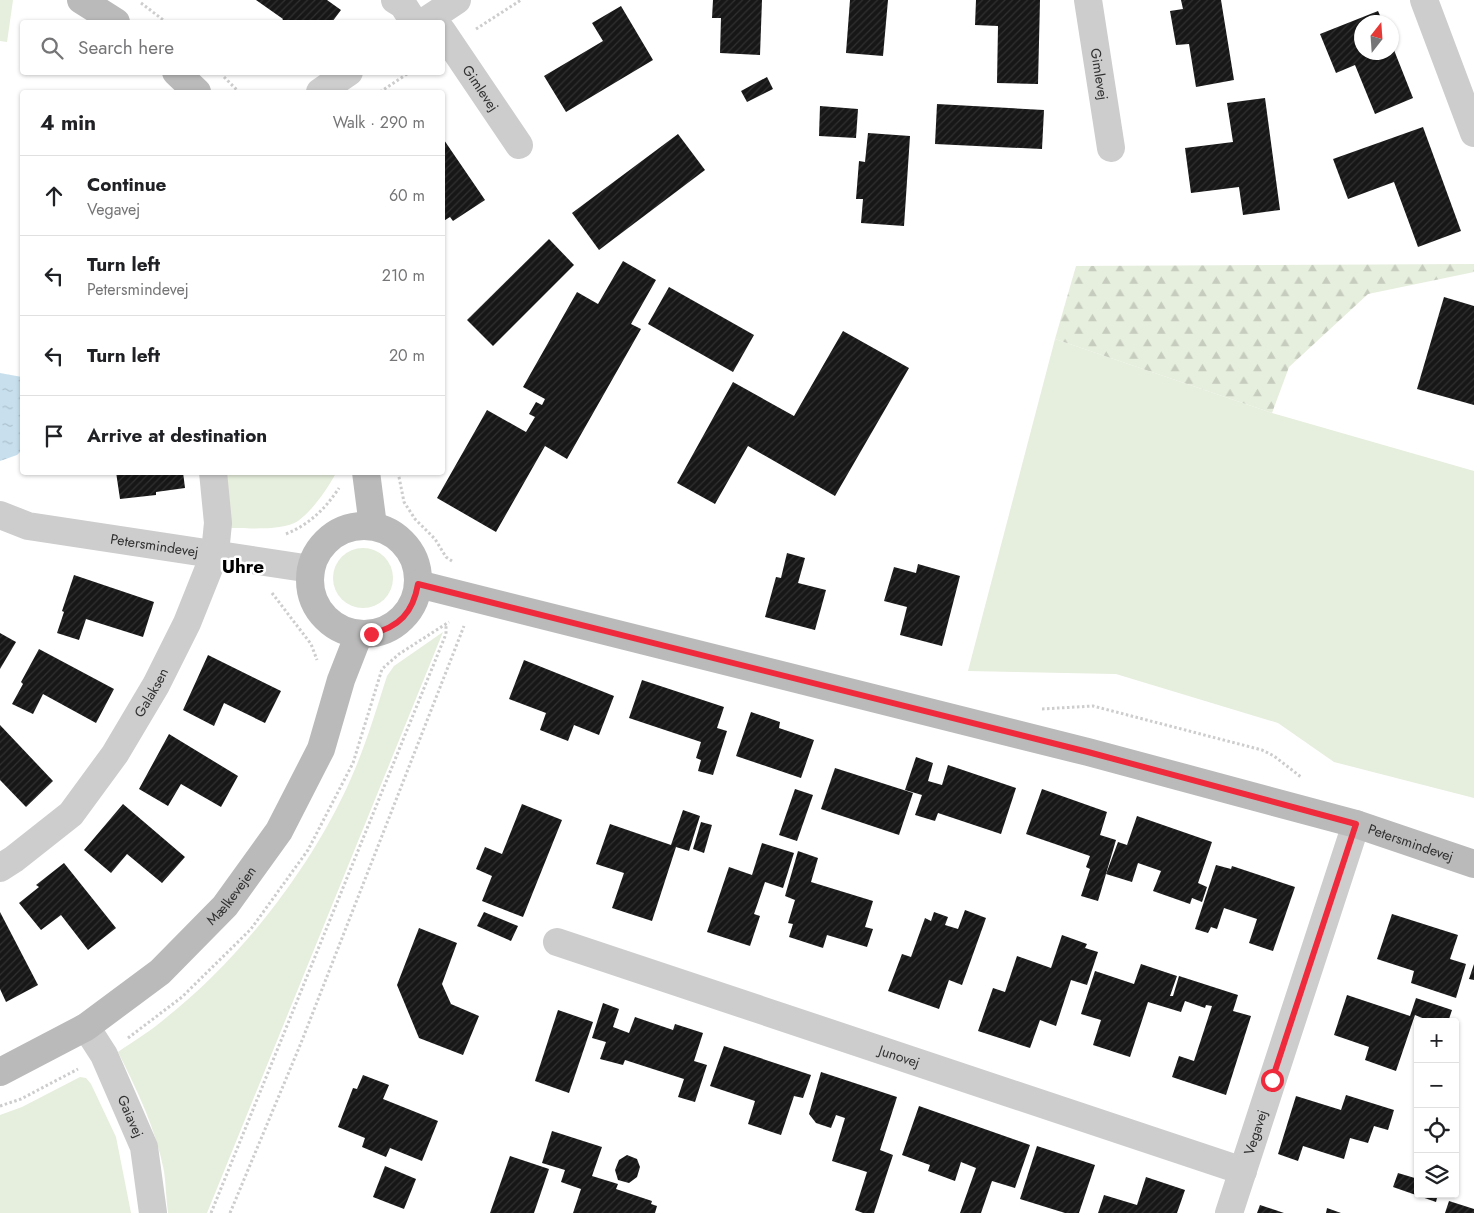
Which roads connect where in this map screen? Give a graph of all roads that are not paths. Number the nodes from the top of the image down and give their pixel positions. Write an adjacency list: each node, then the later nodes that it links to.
1 (82, 0): 6 (street)
2 (395, 0): 7 (street, Gimlevej)
3 (457, 0): 8 (street)
4 (1088, 0): 16 (street, Gimlevej)
5 (1424, 0): 14 (street)
6 (113, 20)
7 (424, 20)
8 (440, 20)
9 (445, 42): 15 (street, Gimlevej)
10 (179, 75): 12 (street)
11 (345, 75): 13 (street)
12 (195, 90)
13 (323, 90)
14 (1474, 133)
15 (519, 144)
16 (1111, 148)
17 (213, 475): 21 (street, Galaksen)
18 (366, 475): 20 (street)
19 (0, 515): 21 (street, Petersmindevej)
20 (373, 526): 22 (street); 23 (street)
21 (215, 553): 22 (street, Petersmindevej); 27 (street, Galaksen)
22 (311, 569): 24 (street)
23 (418, 584): 24 (street); 25 (street, Petersmindevej)
24 (359, 634): 29 (street, Mælkevejen)
25 (1356, 824): 26 (street, Petersmindevej); 31 (street, Vegavej)
26 (1474, 864)
27 (0, 868)
28 (557, 942): 31 (street, Junovej)
29 (86, 1027): 30 (street, Mælkevejen); 32 (street, Gaiavej)
30 (0, 1072)
31 (1243, 1170): 33 (street, Vegavej)
32 (153, 1213)
33 (1228, 1213)

